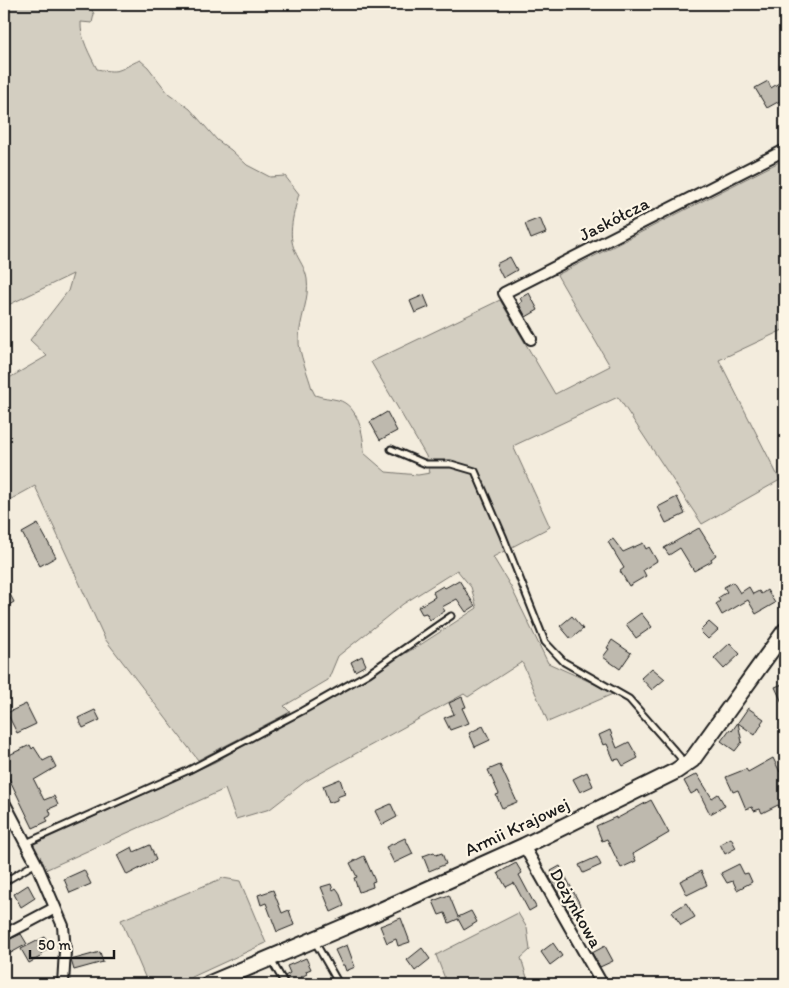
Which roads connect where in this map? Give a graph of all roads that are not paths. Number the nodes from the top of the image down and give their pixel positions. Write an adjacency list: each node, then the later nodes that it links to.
1 (785, 150): 2 (street, Jaskółcza)
2 (530, 339)
3 (391, 448): 6 (lane)
4 (451, 616): 8 (lane)
5 (785, 631): 6 (street, Armii Krajowej)
6 (681, 767): 9 (street, Armii Krajowej)
7 (4, 802): 8 (street)
8 (26, 843): 10 (street)
9 (524, 846): 14 (street, Armii Krajowej); 20 (street, Dożynkowa)
10 (36, 863): 11 (lane); 12 (street)
11 (4, 882)
12 (55, 908): 13 (street); 16 (street)
13 (4, 935)
14 (313, 940): 15 (street, Armii Krajowej); 19 (lane)
15 (270, 958): 17 (street, Armii Krajowej); 18 (lane)
16 (63, 984)
17 (209, 984)
18 (285, 984)
19 (339, 984)
20 (602, 984)

